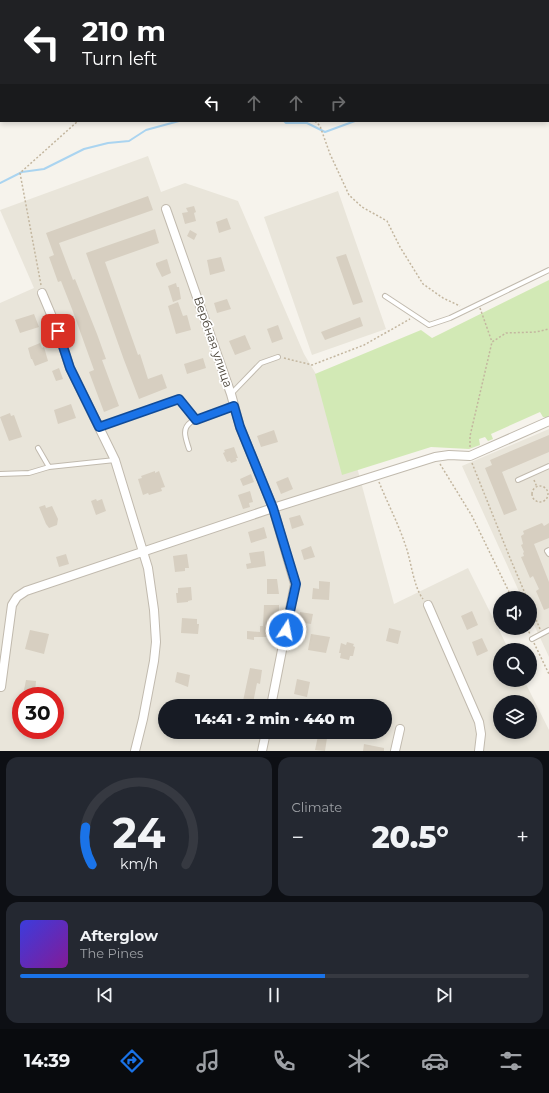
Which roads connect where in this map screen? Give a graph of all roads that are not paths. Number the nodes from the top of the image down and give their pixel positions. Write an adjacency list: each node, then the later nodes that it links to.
1 (166, 209): 6 (street, Вербная улица)
2 (549, 270): 4 (lane)
3 (42, 293): 10 (street)
4 (385, 296)
5 (278, 357): 6 (lane)
6 (231, 394): 7 (street, Вербная улица)
7 (234, 406): 8 (lane); 18 (street, Вербная улица)
8 (196, 420): 10 (lane); 12 (lane)
9 (549, 421): 18 (street)
10 (99, 427): 13 (street)
11 (38, 448): 15 (lane)
12 (189, 449)
13 (115, 460): 15 (lane); 20 (street)
14 (549, 466): 17 (lane)
15 (49, 467): 16 (lane)
16 (0, 474)
17 (518, 480)
18 (273, 508): 20 (street); 26 (street, Вербная улица)
19 (549, 550): 21 (lane)
20 (142, 551): 25 (street); 29 (street)
21 (549, 554)
22 (428, 605): 32 (street)
23 (549, 631): 24 (lane)
24 (532, 639)
25 (1, 687)
26 (272, 699)
27 (400, 729): 31 (street)
28 (265, 739): 30 (street)
29 (135, 751)
30 (262, 751)
31 (395, 751)
32 (479, 751)

